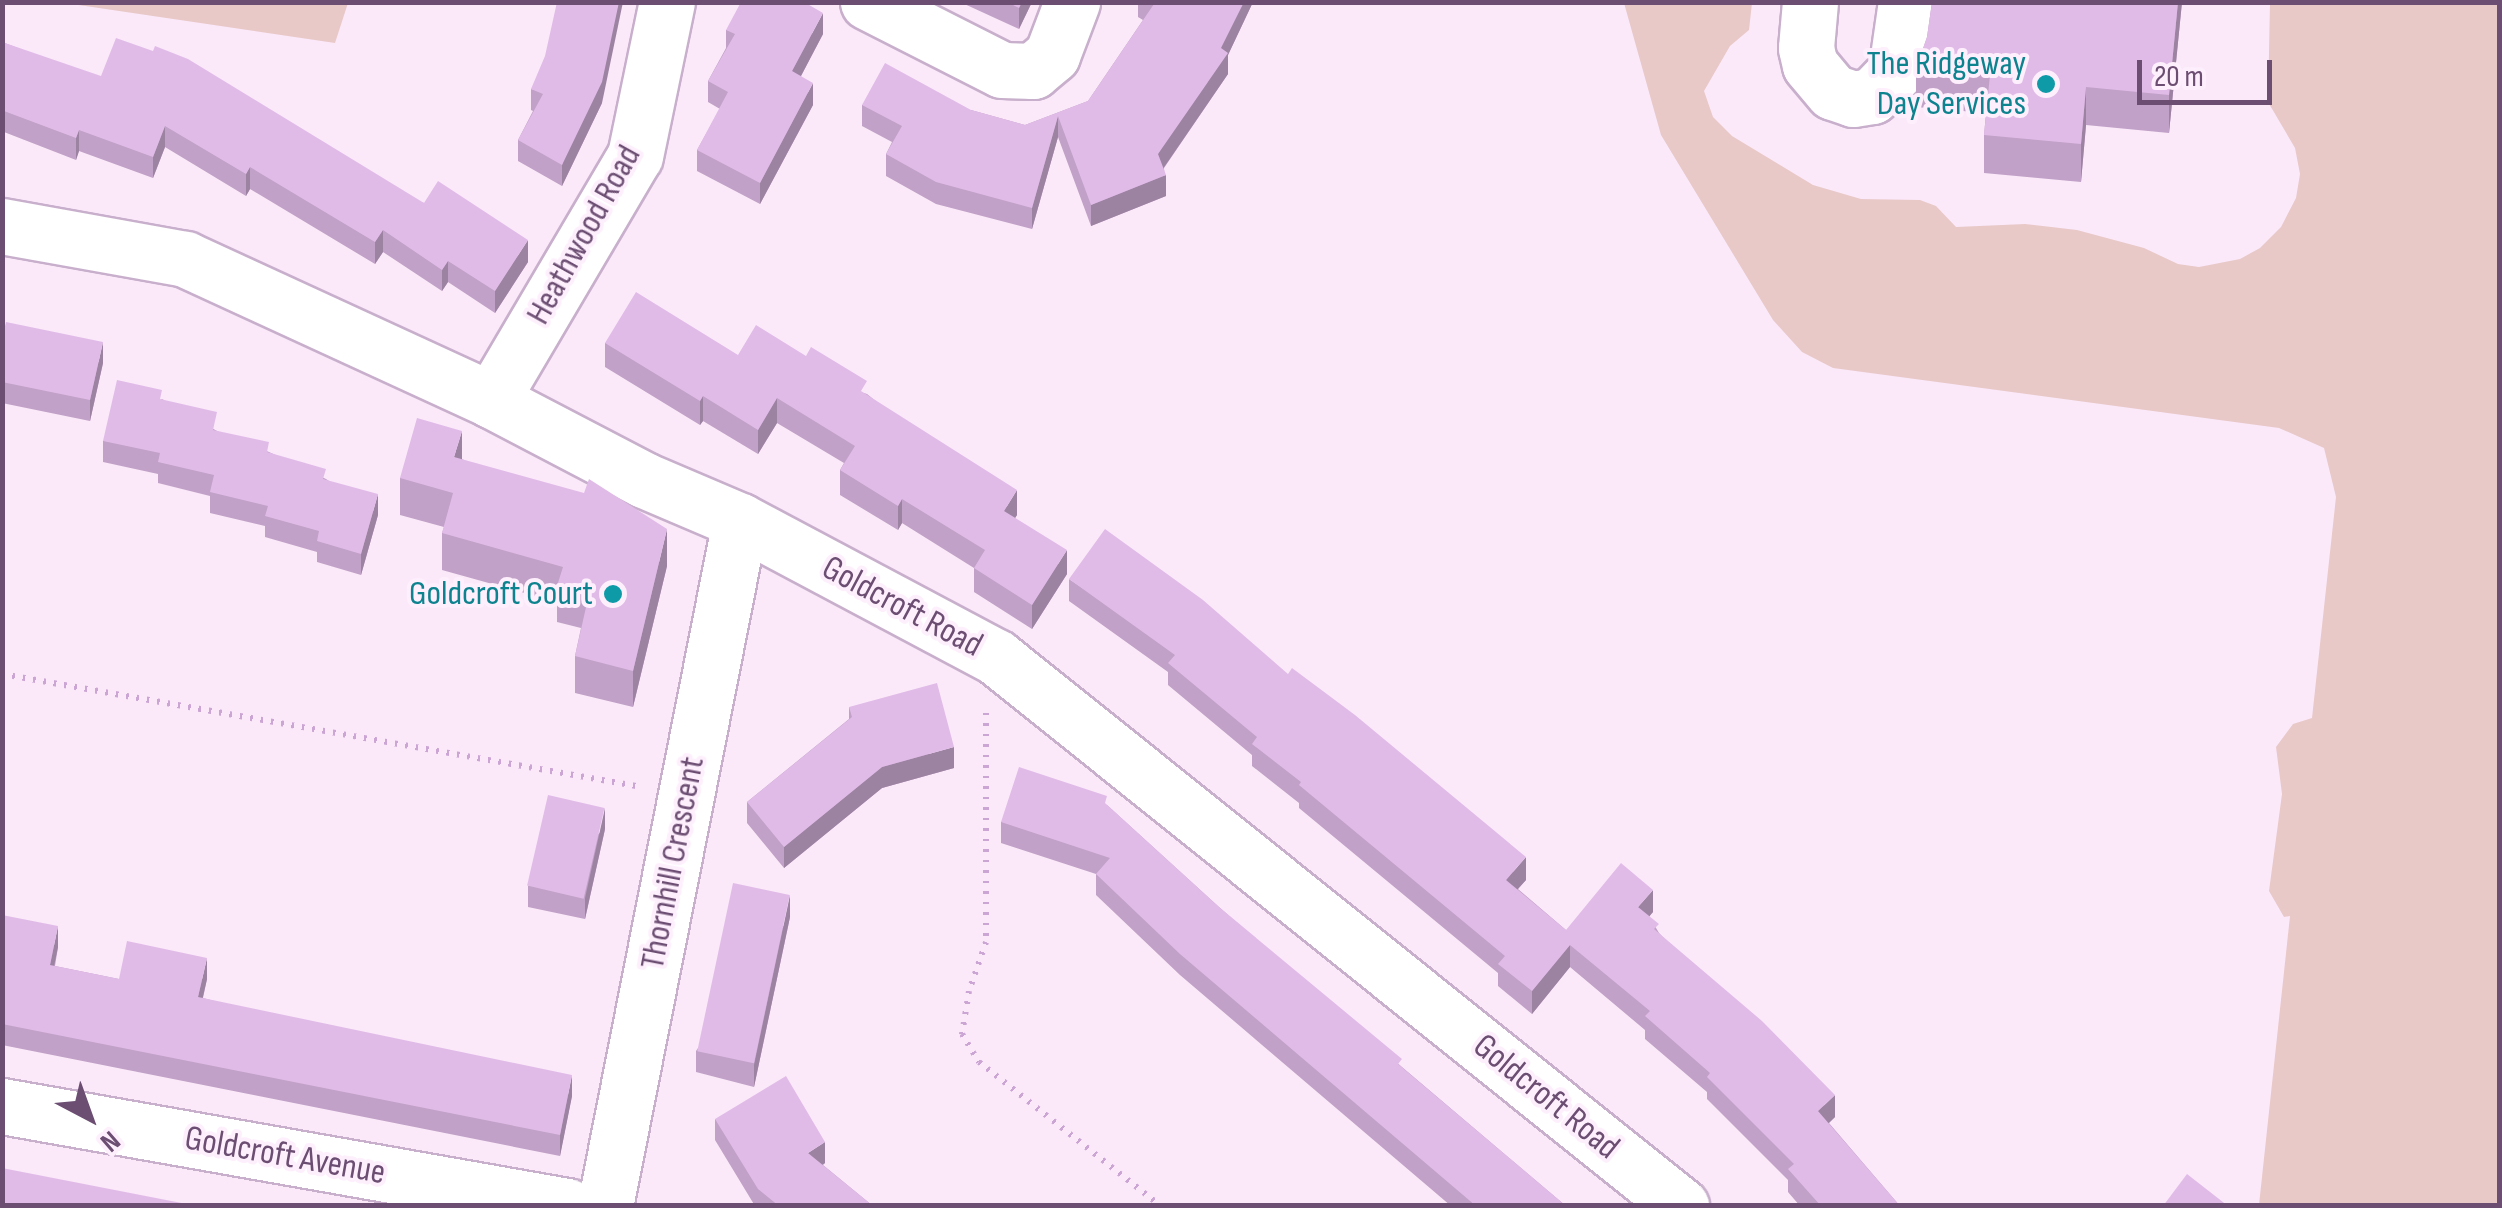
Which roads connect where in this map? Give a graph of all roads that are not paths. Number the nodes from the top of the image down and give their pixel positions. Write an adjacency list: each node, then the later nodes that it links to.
1 (667, 2): 7 (street, Heathwood Road)
2 (868, 2): 3 (street)
3 (1072, 2)
4 (1810, 2): 5 (street)
5 (1906, 2)
6 (2, 226): 7 (street, Goldcroft Road)
7 (491, 400): 8 (street, Goldcroft Road)
8 (740, 521): 11 (street, Thornhill Crescent); 12 (street, Goldcroft Road)
9 (2, 1106): 10 (street, Goldcroft Avenue)
10 (568, 1206)
11 (605, 1206)
12 (1681, 1206)

